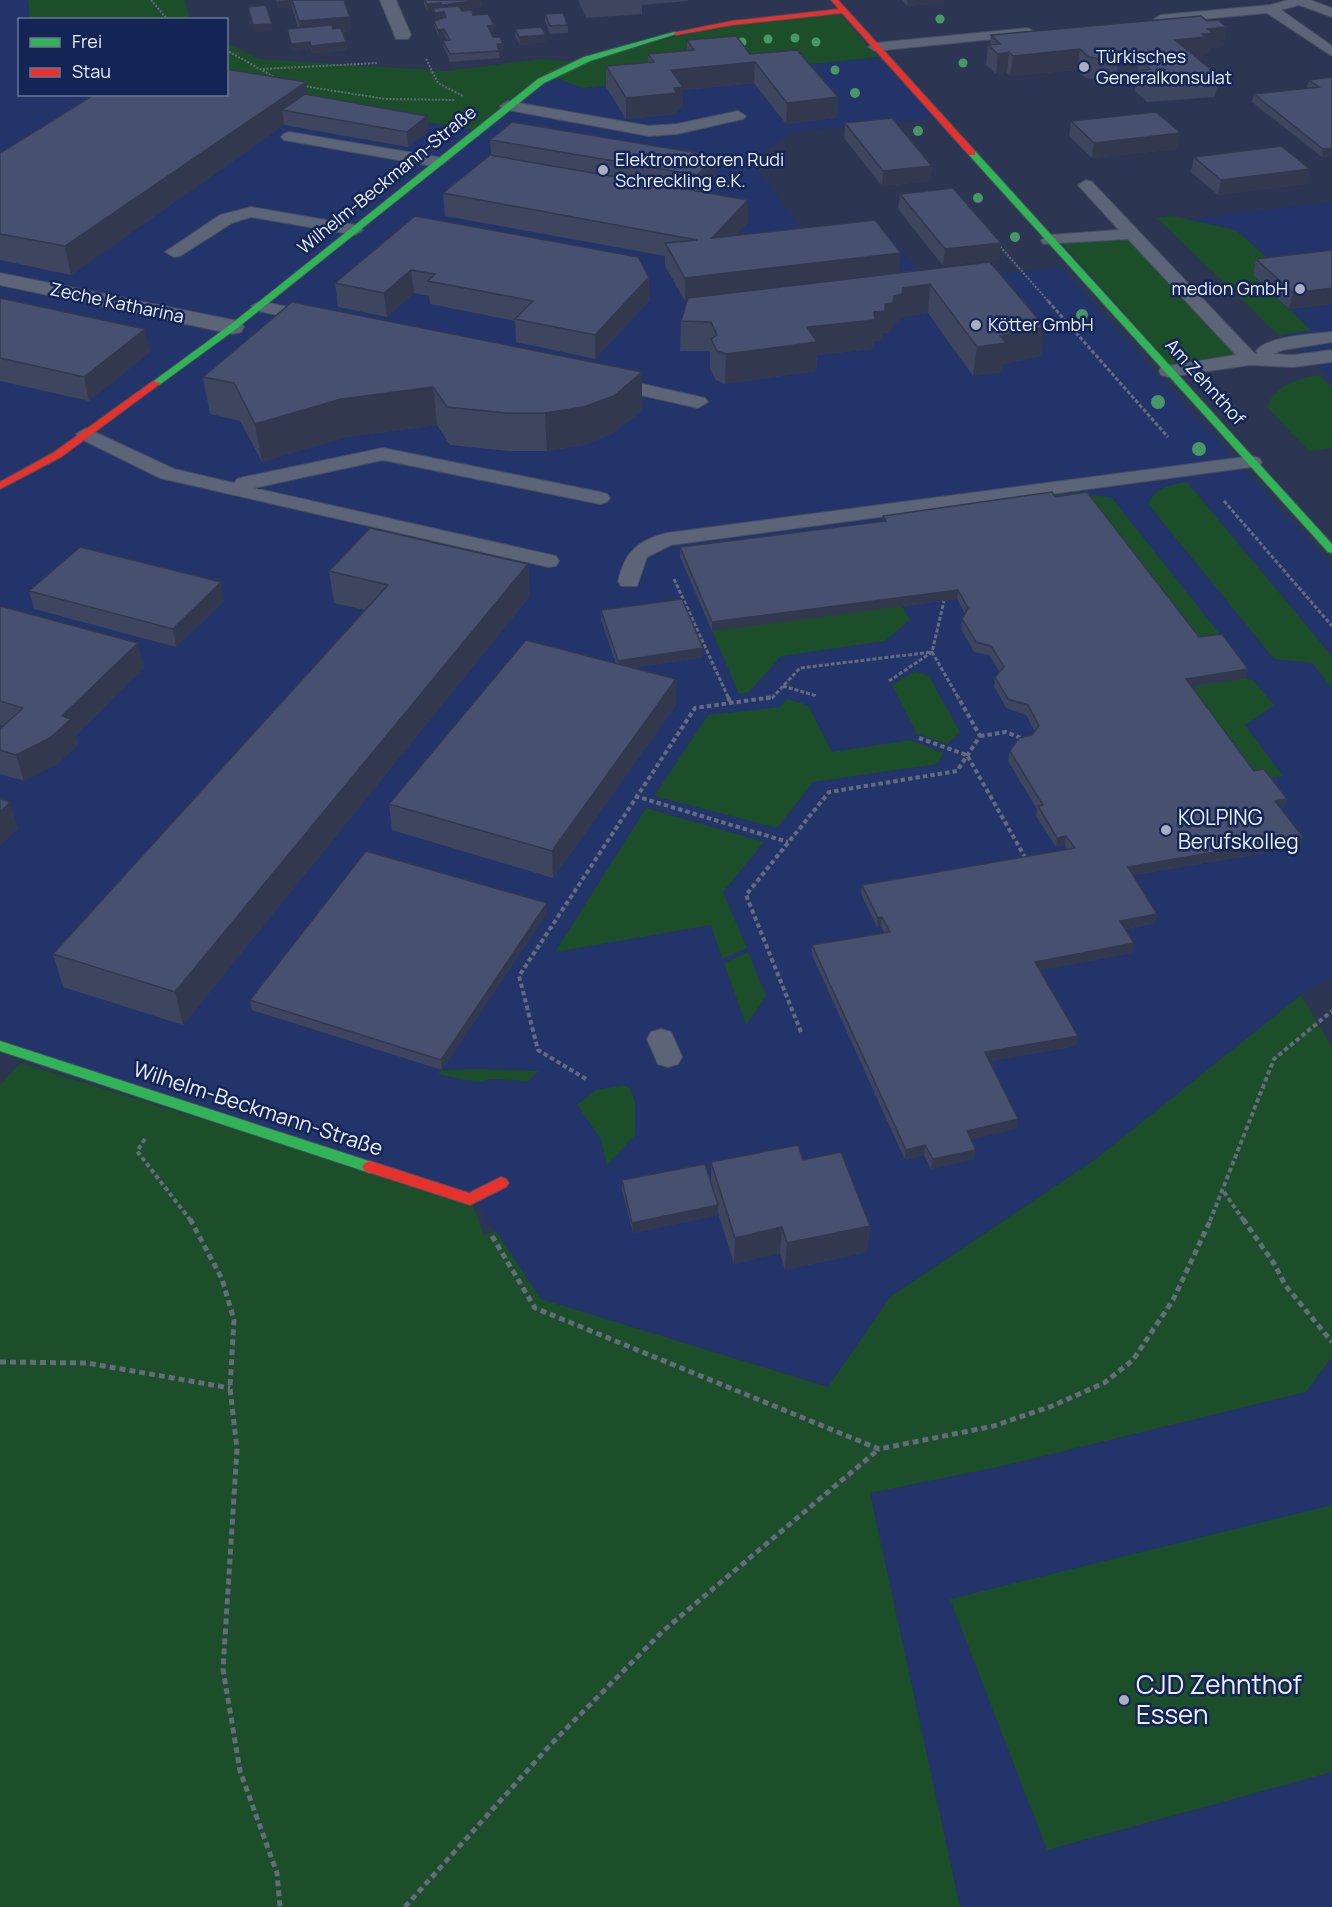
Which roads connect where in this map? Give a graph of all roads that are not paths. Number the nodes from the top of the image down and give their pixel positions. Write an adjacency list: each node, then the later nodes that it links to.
1 (388, 0): 8 (street)
2 (1298, 1): 4 (lane); 5 (lane)
3 (838, 5): 9 (street, Am Zehnthof); 11 (street, Wilhelm-Beckmann-Straße)
4 (1270, 9): 6 (lane); 10 (lane)
5 (1332, 13)
6 (1145, 21)
7 (1042, 31): 9 (lane)
8 (402, 35)
9 (875, 47): 18 (street, Am Zehnthof)
10 (1332, 52)
11 (508, 106): 12 (lane); 14 (street, Wilhelm-Beckmann-Straße)
12 (738, 116)
13 (289, 137): 14 (lane)
14 (438, 162): 17 (street, Wilhelm-Beckmann-Straße)
15 (1086, 185): 16 (lane)
16 (1127, 228): 18 (lane); 26 (lane)
17 (355, 230): 19 (lane); 21 (street, Wilhelm-Beckmann-Straße)
18 (1049, 240): 27 (street, Am Zehnthof)
19 (174, 252)
20 (0, 279): 23 (street, Zeche Katharina)
21 (260, 306): 22 (lane); 23 (street, Wilhelm-Beckmann-Straße)
22 (341, 324)
23 (233, 327): 30 (street, Wilhelm-Beckmann-Straße)
24 (1332, 337): 26 (lane)
25 (1332, 356): 26 (lane)
26 (1250, 358): 27 (lane)
27 (1168, 370): 31 (street, Am Zehnthof)
28 (594, 380): 29 (lane)
29 (698, 402)
30 (86, 434): 32 (lane); 33 (street, Wilhelm-Beckmann-Straße)
31 (1252, 462): 35 (street, Am Zehnthof); 37 (lane)
32 (222, 485): 34 (lane); 36 (lane)
33 (0, 486)
34 (600, 498)
35 (1332, 550)
36 (548, 561)
37 (629, 581)
38 (0, 1046): 39 (street, Wilhelm-Beckmann-Straße)
39 (501, 1183)

